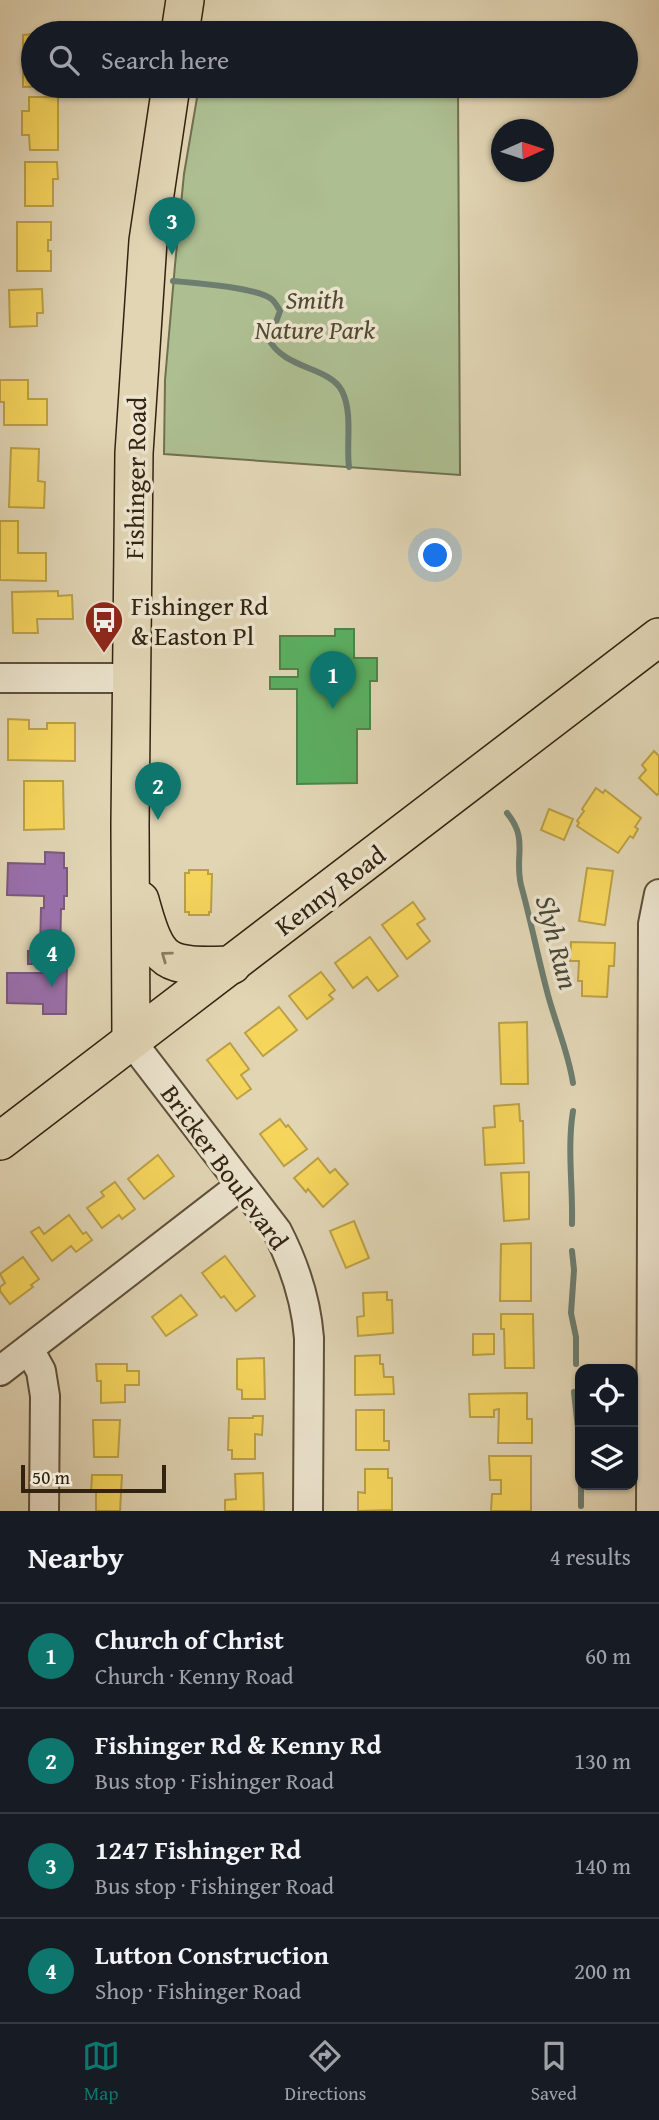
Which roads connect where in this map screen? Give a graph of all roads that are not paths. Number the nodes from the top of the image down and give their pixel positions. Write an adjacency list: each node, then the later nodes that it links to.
1 (185, 0): 2 (main road)
2 (182, 21)
3 (169, 98): 6 (main road, Fishinger Road)
4 (659, 637): 9 (main road, Kenny Road)
5 (0, 678): 6 (street)
6 (131, 678): 7 (main road, Fishinger Road)
7 (130, 864): 9 (main road, one-way to 7); 10 (main road, Fishinger Road)
8 (659, 894): 17 (street)
9 (232, 965): 10 (main road, Kenny Road)
10 (131, 1041): 11 (main road, Kenny Road); 12 (street, Bricker Boulevard)
11 (0, 1141)
12 (241, 1185): 13 (street); 16 (street, Bricker Boulevard)
13 (29, 1349): 14 (street); 15 (street)
14 (0, 1371)
15 (44, 1511)
16 (308, 1511)
17 (651, 1511)

